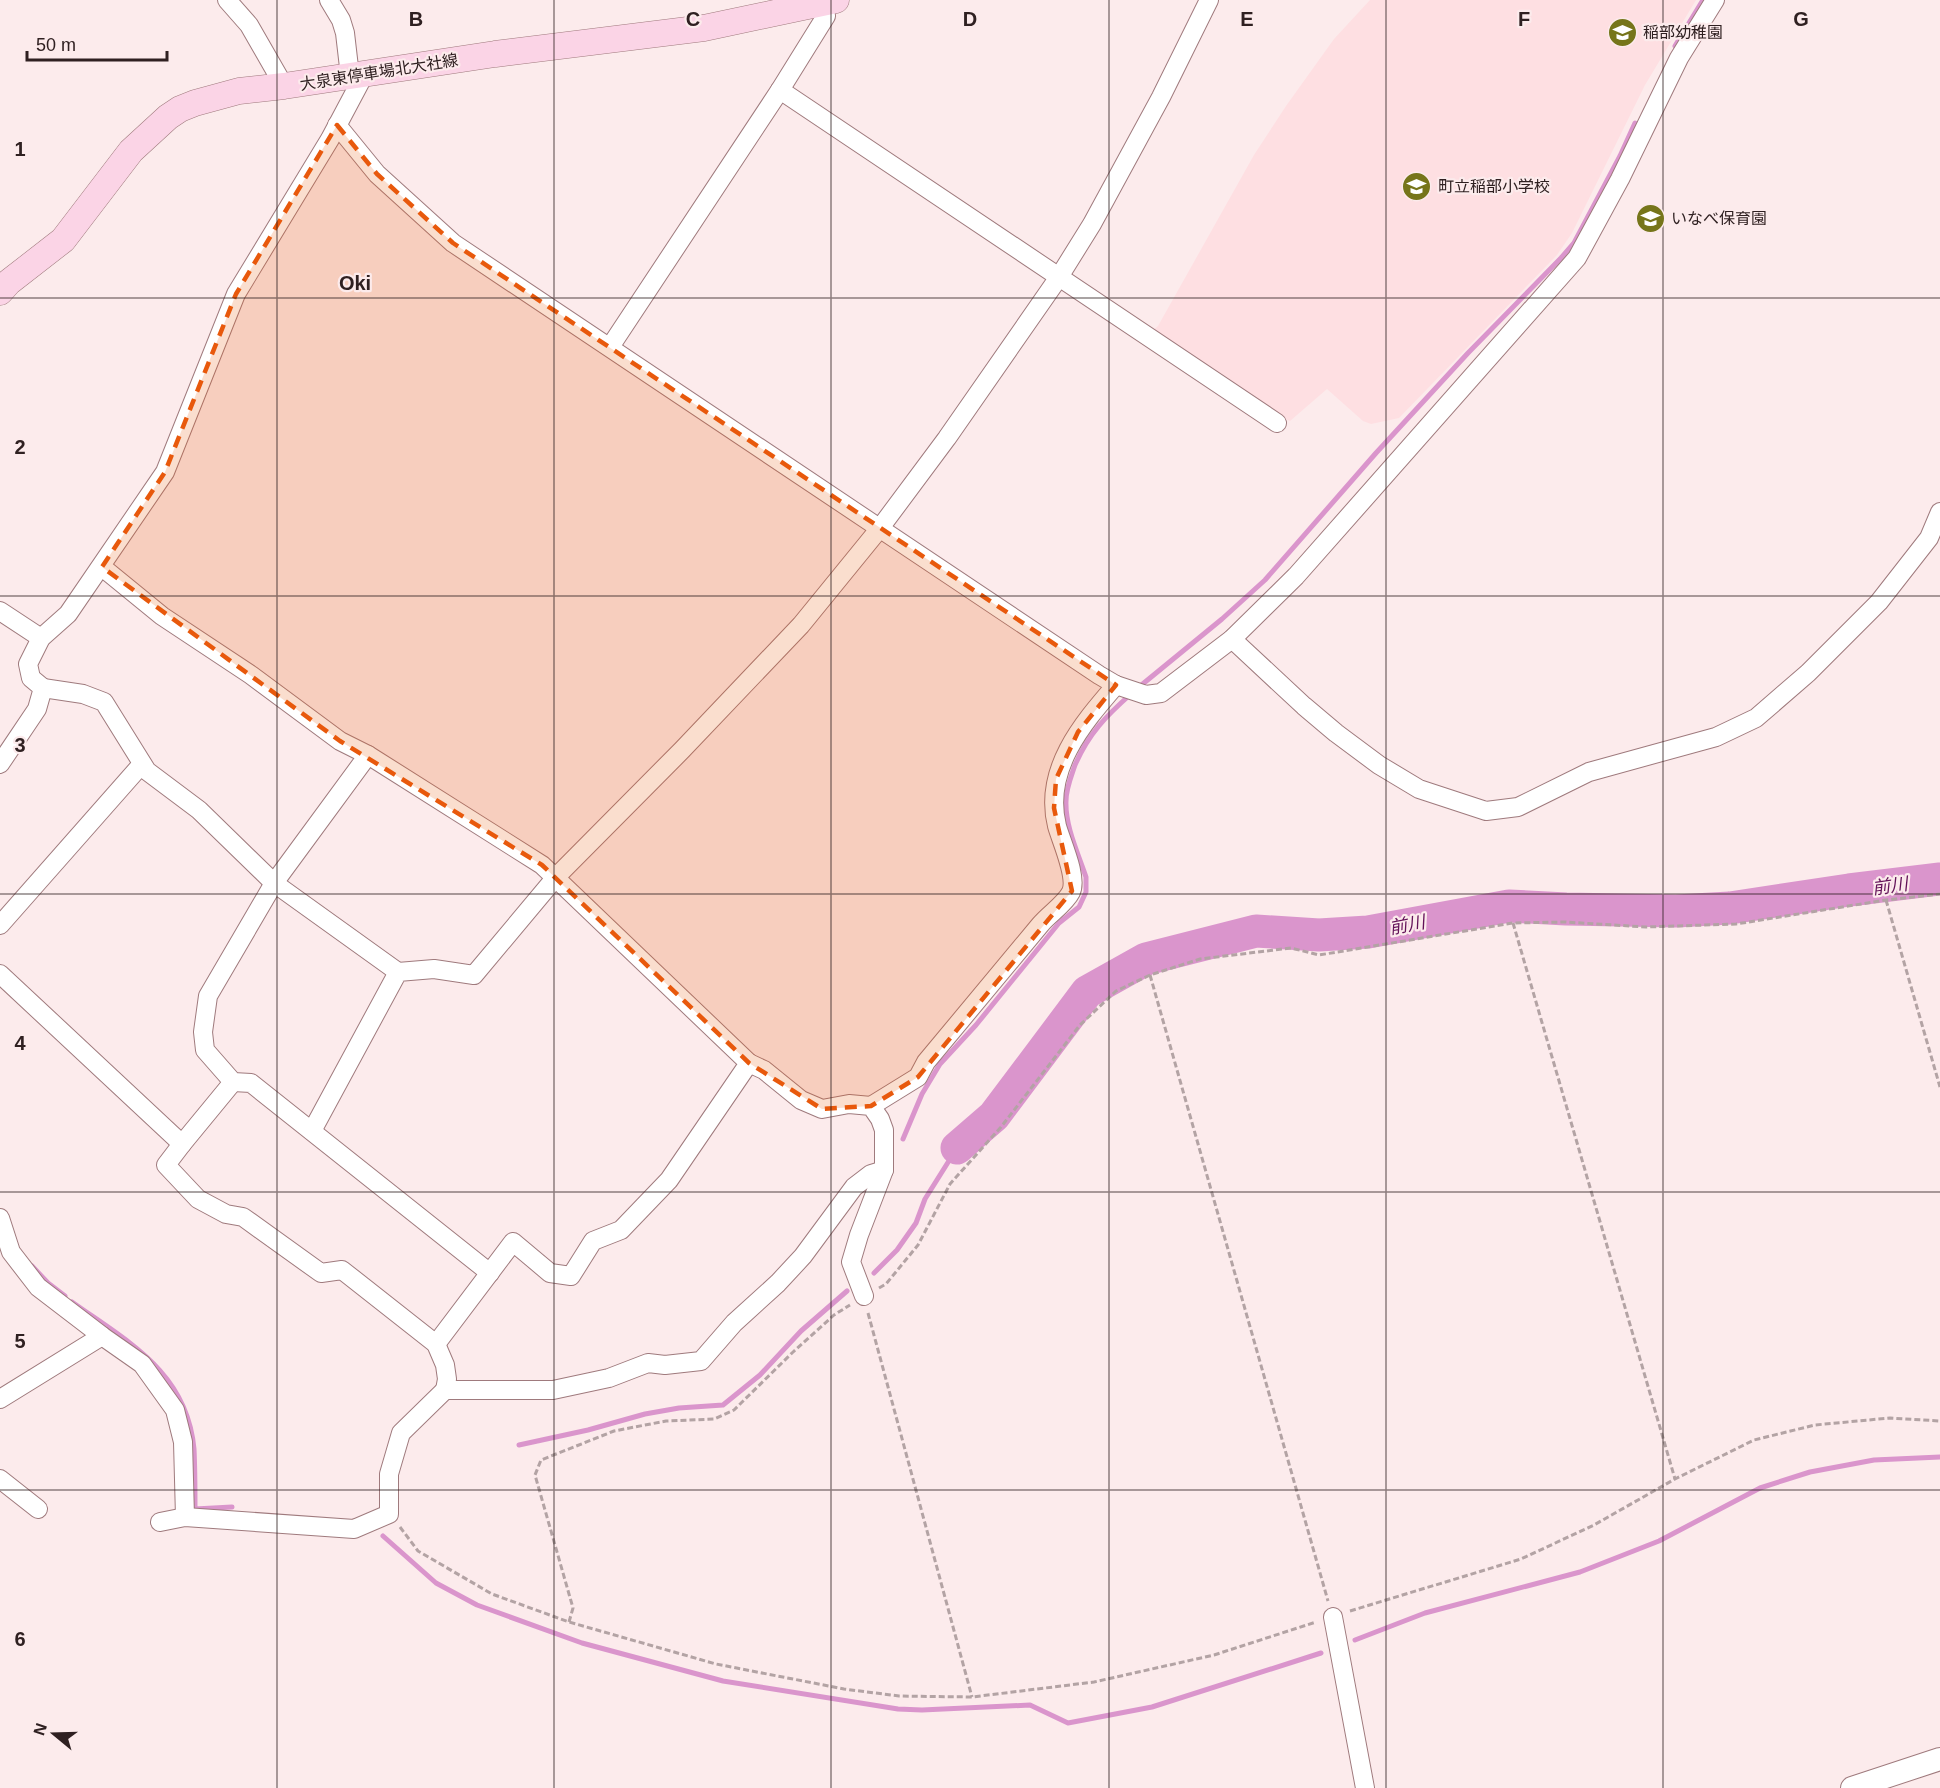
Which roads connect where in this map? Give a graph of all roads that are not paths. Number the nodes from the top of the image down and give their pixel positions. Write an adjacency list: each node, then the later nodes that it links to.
1 (227, 0): 7 (street)
2 (329, 0): 6 (street)
3 (1209, 0): 10 (street)
4 (1715, 0): 19 (street)
5 (827, 1): 6 (main road, 大泉東停車場北大社線); 8 (street)
6 (357, 76): 7 (main road, 大泉東停車場北大社線); 9 (street)
7 (284, 86): 11 (main road, 大泉東停車場北大社線)
8 (780, 90): 10 (street); 12 (street)
9 (338, 125): 12 (street); 16 (street)
10 (1059, 277): 13 (street); 15 (street)
11 (0, 292)
12 (609, 347): 15 (street)
13 (1277, 423)
14 (1940, 512): 19 (street)
15 (880, 528): 21 (street); 25 (street)
16 (102, 567): 18 (street); 22 (street)
17 (0, 611): 18 (street)
18 (42, 638): 20 (street)
19 (1232, 639): 21 (street)
20 (43, 687): 23 (street); 24 (street)
21 (1122, 687): 32 (street)
22 (368, 756): 25 (street); 26 (street)
23 (0, 764)
24 (142, 764): 26 (street); 27 (street)
25 (556, 877): 28 (street); 30 (street)
26 (274, 883): 28 (street); 31 (street)
27 (0, 925)
28 (398, 972): 33 (street)
29 (0, 974): 34 (street)
30 (749, 1063): 32 (street); 37 (street)
31 (233, 1082): 33 (street); 34 (street)
32 (871, 1106): 35 (street)
33 (312, 1131): 37 (street)
34 (182, 1144): 40 (street)
35 (884, 1170): 38 (street); 41 (street)
36 (0, 1218): 39 (street)
37 (490, 1273): 40 (street)
38 (864, 1296)
39 (102, 1336): 42 (street); 45 (street)
40 (436, 1344): 41 (street)
41 (445, 1390): 45 (street)
42 (0, 1399)
43 (0, 1479): 44 (street)
44 (38, 1509)
45 (185, 1517): 46 (street)
46 (160, 1522)
47 (1333, 1617): 49 (street)
48 (1940, 1759): 50 (street)
49 (1365, 1788)
50 (1852, 1788)

